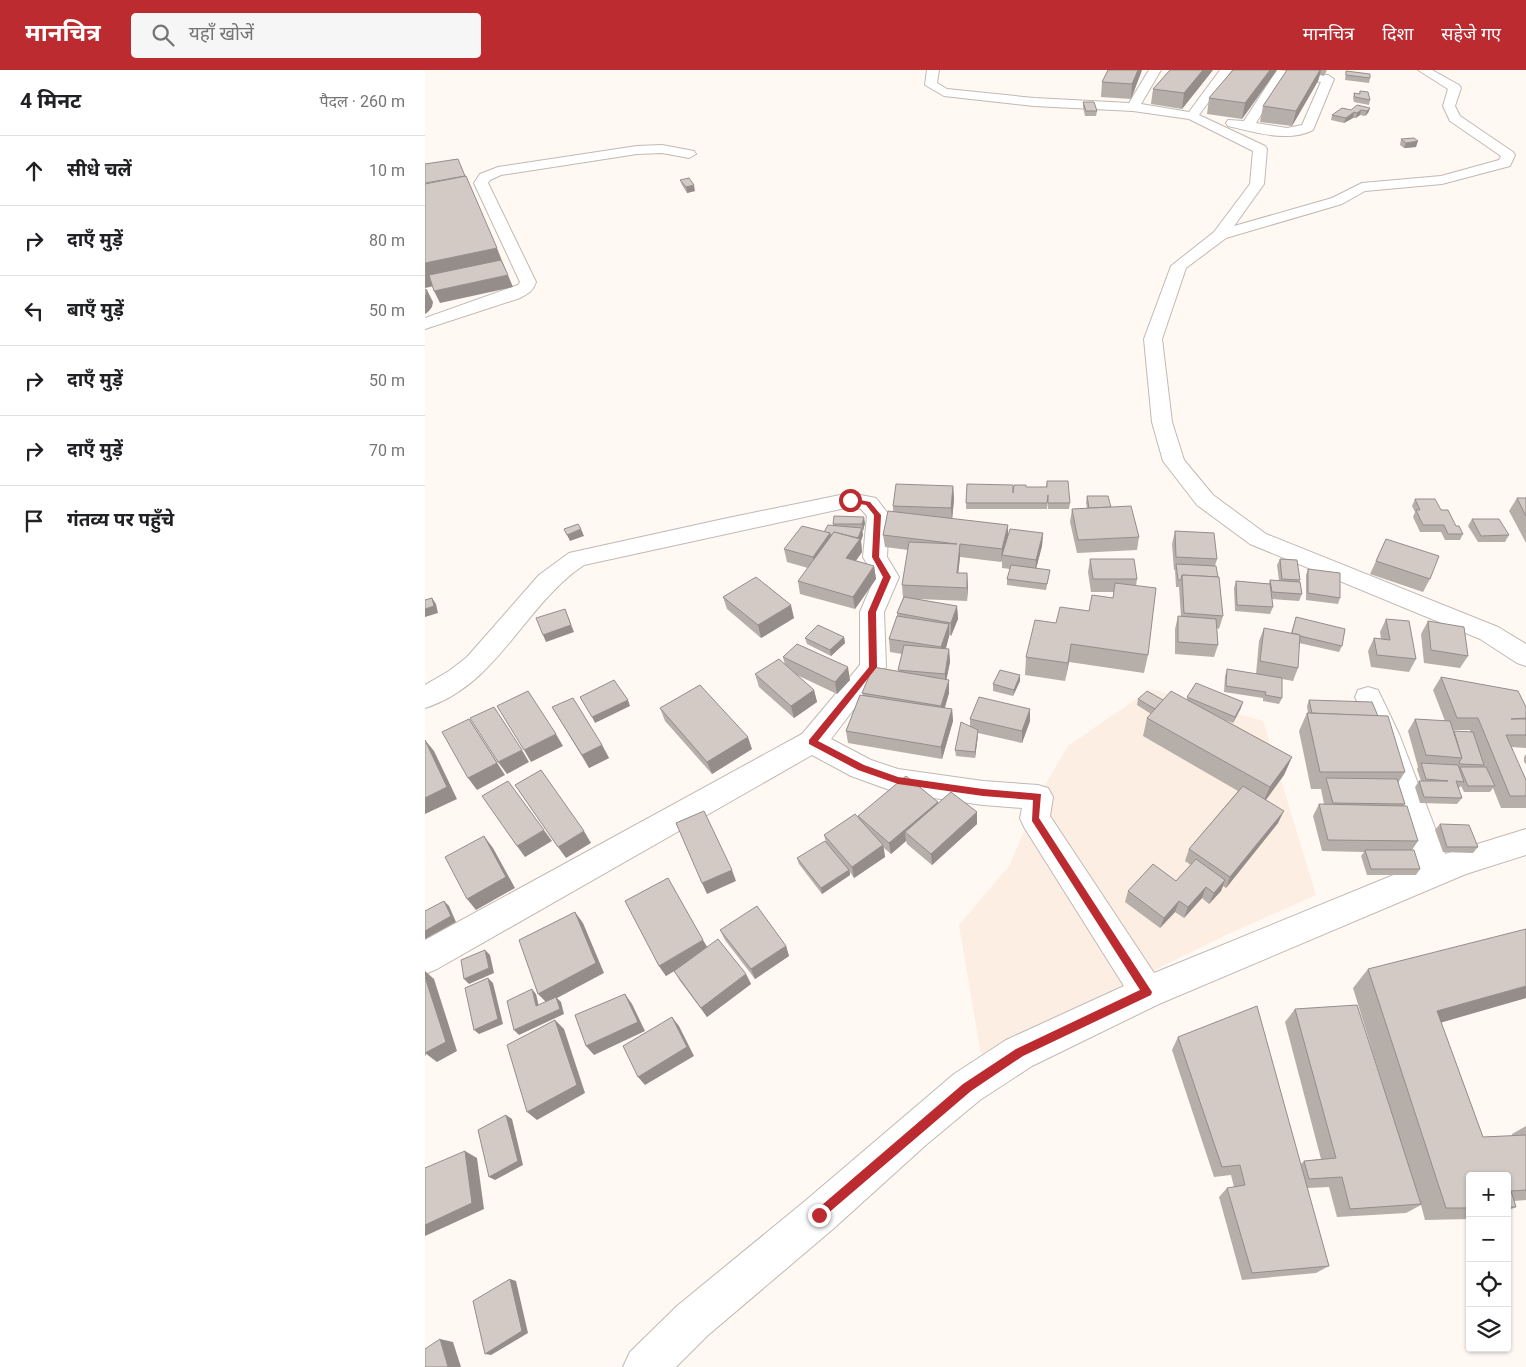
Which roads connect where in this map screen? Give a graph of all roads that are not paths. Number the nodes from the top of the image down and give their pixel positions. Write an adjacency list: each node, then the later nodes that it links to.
1 (933, 70): 7 (street)
2 (1155, 70): 7 (street)
3 (1226, 70): 8 (street)
4 (1424, 70): 11 (street)
5 (1282, 72): 6 (street); 9 (street)
6 (1331, 75): 9 (street)
7 (1133, 107): 8 (street)
8 (1192, 116): 9 (street); 11 (street)
9 (1249, 126)
10 (689, 154): 12 (street)
11 (1220, 235): 13 (street)
12 (425, 324)
13 (1526, 656)
14 (1368, 697): 18 (street)
15 (425, 698): 16 (street)
16 (812, 742): 19 (street); 20 (street)
17 (1526, 842): 18 (street)
18 (1436, 872): 20 (street)
19 (425, 958)
20 (1147, 992): 21 (street)
21 (645, 1367)

